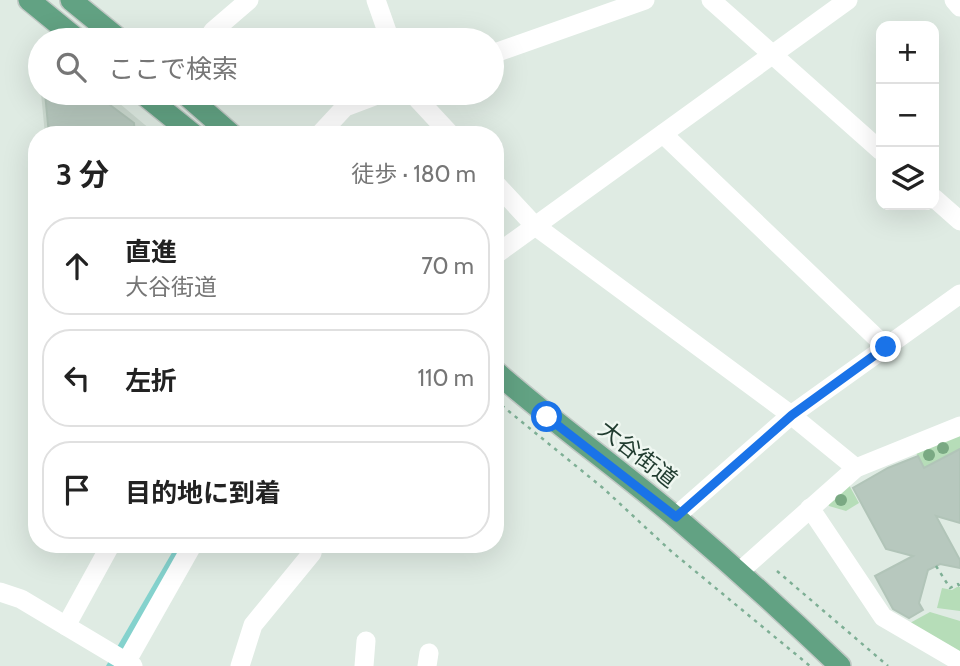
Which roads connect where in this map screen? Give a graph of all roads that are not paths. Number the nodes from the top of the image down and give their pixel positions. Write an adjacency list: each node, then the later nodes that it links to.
1 (29, 0): 10 (main road)
2 (71, 0): 11 (main road)
3 (249, 0): 12 (street)
4 (376, 0): 13 (street)
5 (645, 0): 14 (street)
6 (711, 0): 15 (street)
7 (848, 0): 15 (street)
8 (954, 0): 9 (street)
9 (960, 7)
10 (63, 28)
11 (105, 28)
12 (218, 28)
13 (386, 28)
14 (504, 50)
15 (775, 55): 24 (street); 25 (street)
16 (157, 105): 20 (main road)
17 (198, 105): 21 (main road)
18 (350, 105): 22 (street)
19 (423, 105): 23 (street)
20 (183, 126)
21 (222, 126)
22 (327, 126)
23 (443, 126)
24 (663, 134): 29 (street); 32 (street)
25 (877, 147)
26 (504, 193): 29 (street)
27 (939, 202): 28 (street)
28 (960, 221)
29 (534, 225): 30 (street); 34 (street)
30 (504, 248)
31 (960, 294): 32 (street)
32 (886, 347): 34 (street)
33 (504, 379): 38 (main road, 大谷街道)
34 (792, 415): 36 (street); 38 (street)
35 (960, 426): 36 (street)
36 (856, 468): 37 (street)
37 (810, 508): 42 (street); 46 (street)
38 (676, 517): 42 (main road, 大谷街道)
39 (106, 553): 44 (street)
40 (188, 553): 47 (street)
41 (312, 553): 48 (street)
42 (739, 572): 50 (main road, 大谷街道)
43 (1, 594): 44 (street)
44 (66, 626): 47 (street)
45 (366, 641): 49 (street)
46 (960, 662)
47 (128, 665)
48 (240, 666)
49 (364, 666)
50 (840, 666)

